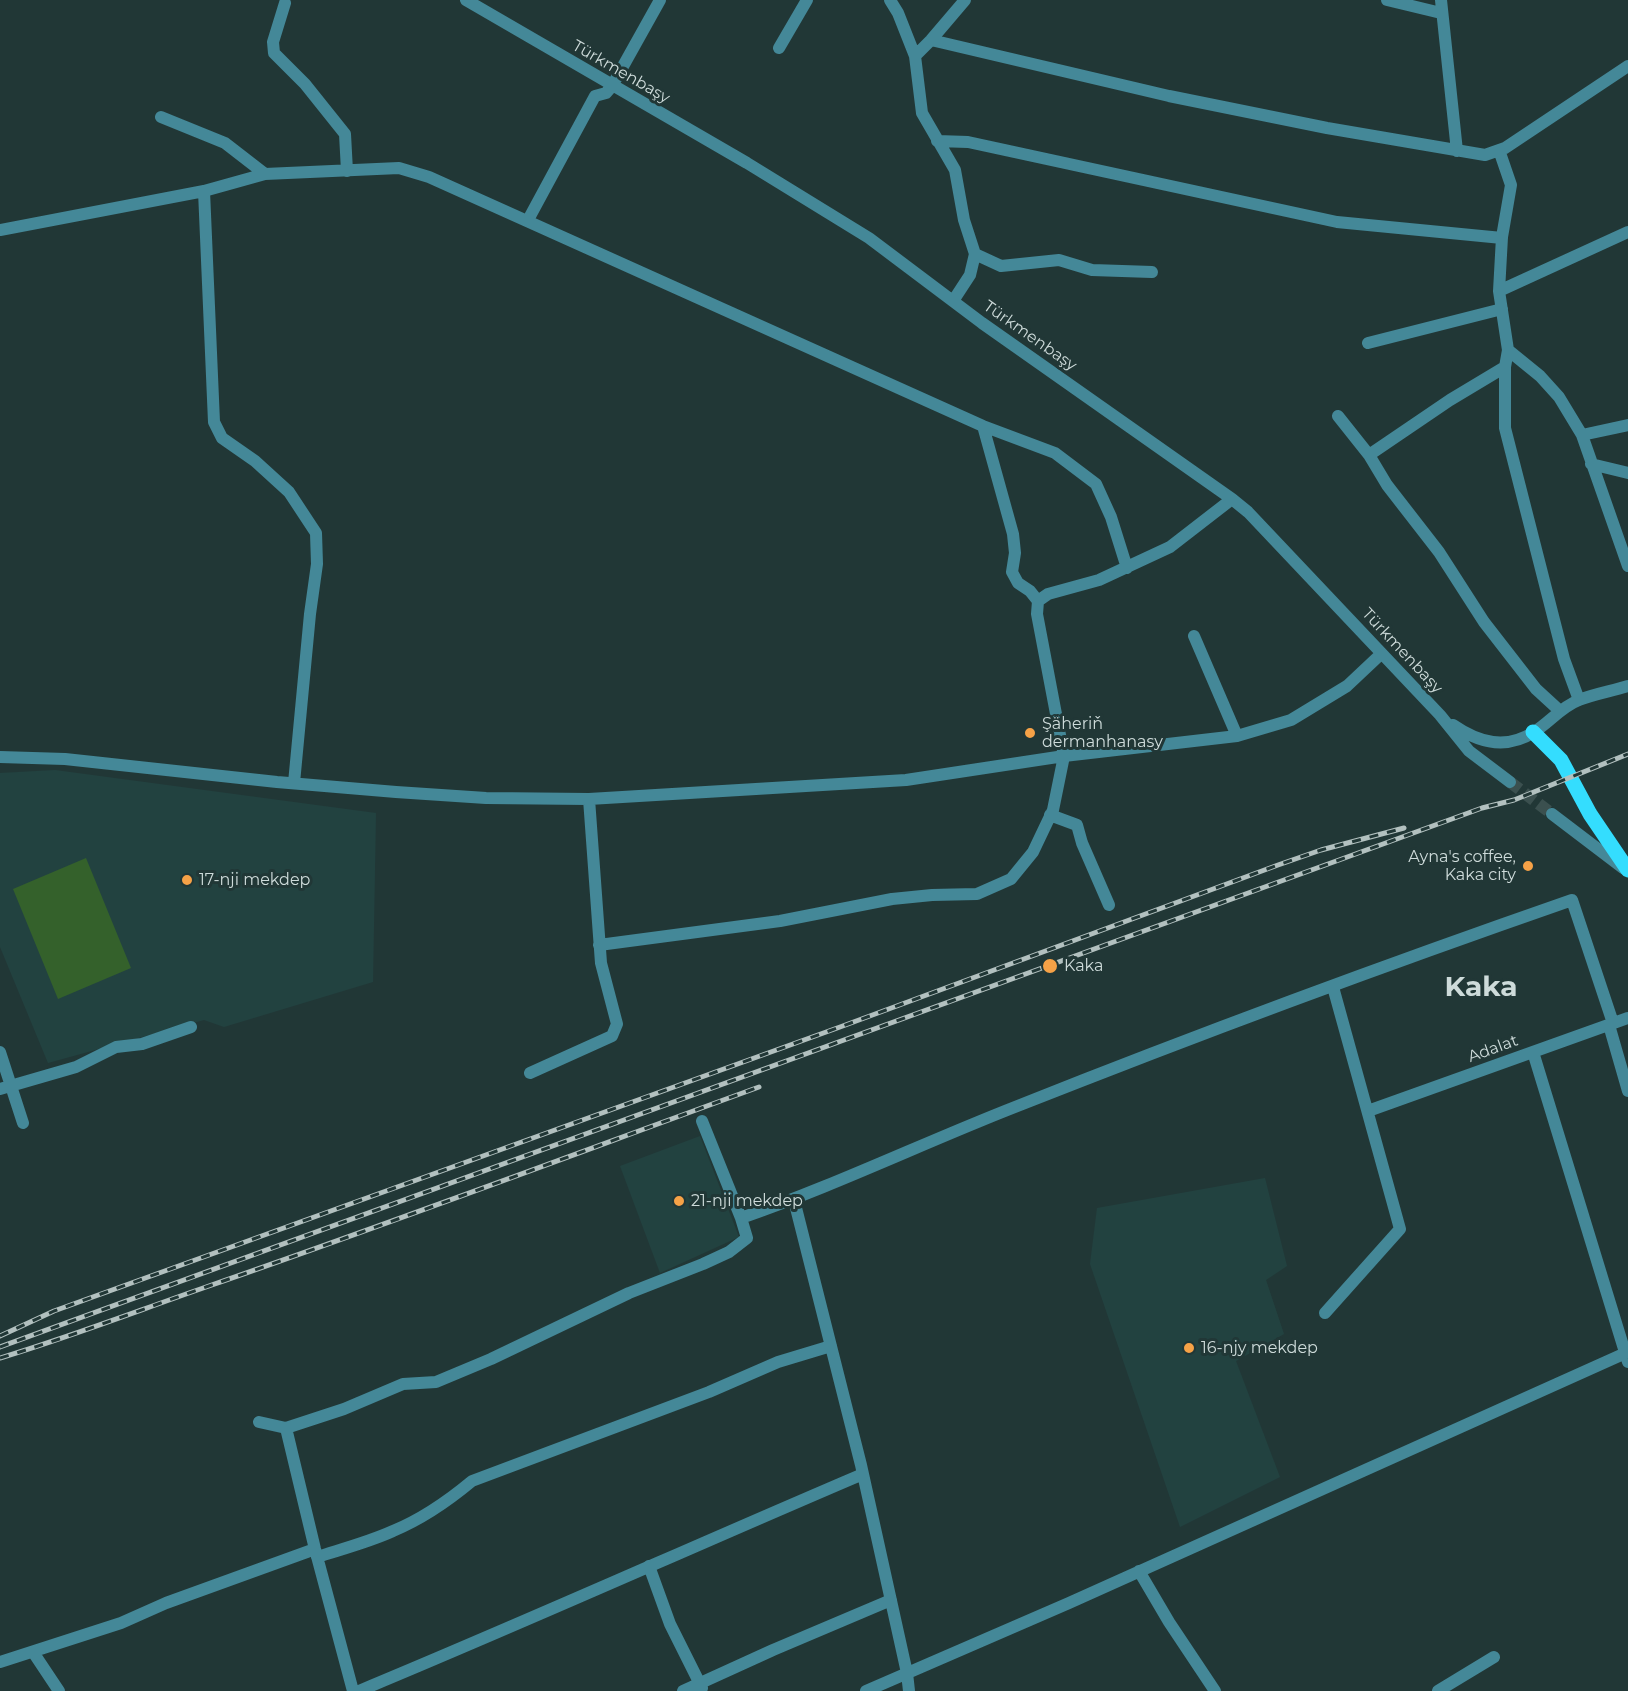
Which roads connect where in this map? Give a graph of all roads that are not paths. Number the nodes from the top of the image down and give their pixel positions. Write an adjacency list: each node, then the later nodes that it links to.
1 (466, 0): 14 (street, Türkmenbaşy)
2 (660, 0): 14 (street)
3 (807, 0): 11 (street)
4 (890, 0): 12 (street)
5 (965, 0): 10 (street)
6 (1387, 0): 9 (street)
7 (1441, 0): 9 (street)
8 (285, 3): 19 (street)
9 (1441, 13): 18 (street)
10 (931, 40): 12 (street); 18 (street)
11 (778, 48)
12 (915, 56): 16 (street)
13 (1627, 70): 17 (street)
14 (612, 86): 22 (street); 29 (street, Türkmenbaşy)
15 (161, 117): 20 (street)
16 (937, 141): 25 (street); 26 (street)
17 (1499, 150): 18 (street); 25 (street)
18 (1457, 151)
19 (347, 171): 20 (street); 22 (street)
20 (265, 174): 21 (street)
21 (204, 191): 23 (street); 56 (street)
22 (528, 220): 36 (street)
23 (0, 230)
24 (1628, 232): 28 (street)
25 (1502, 238): 28 (street)
26 (975, 254): 27 (street); 29 (street)
27 (1152, 272)
28 (1499, 291): 30 (street)
29 (953, 301): 41 (street, Türkmenbaşy)
30 (1502, 309): 31 (street); 32 (street)
31 (1368, 344)
32 (1508, 350): 33 (street); 37 (street)
33 (1505, 367): 38 (street); 48 (street)
34 (1338, 416): 38 (street)
35 (1628, 425): 37 (street)
36 (983, 426): 43 (street); 44 (street)
37 (1582, 435): 39 (street)
38 (1369, 455): 49 (street)
39 (1591, 464): 40 (street); 42 (street)
40 (1628, 473)
41 (1232, 499): 43 (street); 46 (street, Türkmenbaşy)
42 (1628, 566)
43 (1127, 568): 44 (street)
44 (1038, 601): 53 (street)
45 (1194, 636): 52 (street)
46 (1381, 654): 50 (street, Türkmenbaşy); 52 (street)
47 (1628, 686): 48 (street)
48 (1579, 700): 49 (street)
49 (1560, 711): 51 (street)
50 (1440, 715): 51 (street); 55 (street, Türkmenbaşy)
51 (1533, 732): 60 (main road)
52 (1237, 736): 53 (street)
53 (1064, 756): 57 (street); 59 (street)
54 (0, 757): 56 (street)
55 (1510, 782)
56 (294, 783): 57 (street)
57 (589, 798): 62 (street)
58 (1552, 814): 60 (street)
59 (1050, 815): 61 (street); 62 (street)
60 (1628, 871)
61 (1108, 905)
62 (599, 945): 69 (street)
63 (1333, 987): 65 (street); 72 (street); 75 (street)
64 (1628, 1018): 65 (street, Adalat)
65 (1611, 1024): 68 (street, Adalat); 71 (street)
66 (191, 1028): 70 (street)
67 (0, 1052): 70 (street)
68 (1533, 1052): 72 (street, Adalat); 79 (street)
69 (530, 1073)
70 (5, 1088): 74 (street)
71 (1628, 1091)
72 (1368, 1111): 77 (street)
73 (702, 1121): 76 (street)
74 (23, 1123)
75 (794, 1200): 76 (street); 78 (street)
76 (741, 1218): 81 (street)
77 (1325, 1313)
78 (831, 1346): 82 (street); 83 (street)
79 (1627, 1356): 85 (street)
80 (259, 1422): 81 (street)
81 (286, 1428): 83 (street)
82 (863, 1474): 84 (street); 86 (street)
83 (316, 1553): 87 (street); 93 (street)
84 (649, 1566): 91 (street); 94 (street)
85 (1140, 1571): 90 (street); 98 (street)
86 (891, 1600): 90 (street); 91 (street)
87 (33, 1652): 89 (street); 92 (street)
88 (1494, 1657): 99 (street)
89 (0, 1662)
90 (907, 1673): 96 (street); 97 (street)
91 (701, 1687): 95 (street)
92 (59, 1691)
93 (353, 1691)
94 (359, 1691)
95 (682, 1691)
96 (866, 1691)
97 (909, 1691)
98 (1215, 1691)
99 (1438, 1691)

